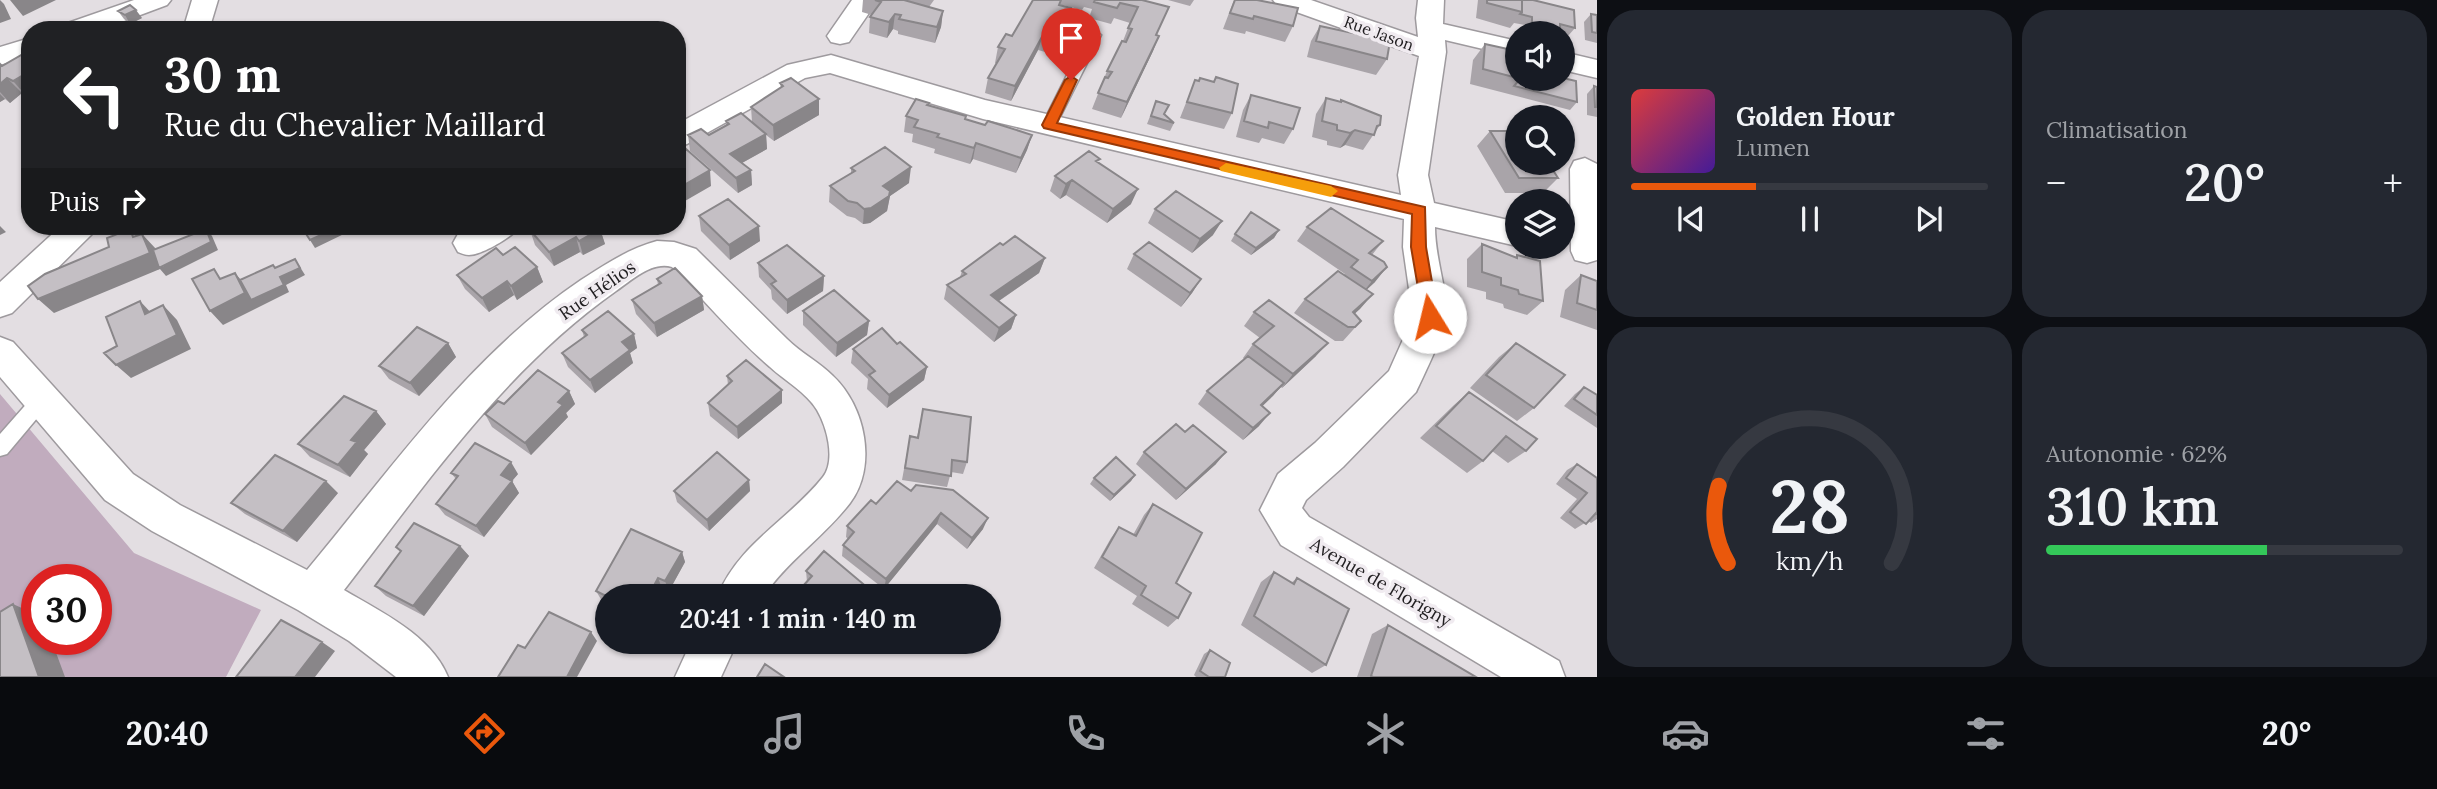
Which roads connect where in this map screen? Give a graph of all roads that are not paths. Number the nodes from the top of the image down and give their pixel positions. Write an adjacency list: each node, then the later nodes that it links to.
1 (158, 0): 6 (street)
2 (205, 0): 7 (street)
3 (865, 0): 9 (street)
4 (1286, 0): 10 (street, Rue Jason)
5 (1431, 0): 10 (street)
6 (99, 21)
7 (199, 21)
8 (1094, 35): 16 (lane)
9 (840, 36)
10 (1432, 41): 11 (street, Rue Jason); 19 (street)
11 (1505, 48)
12 (21, 49): 13 (street)
13 (0, 56)
14 (1575, 64): 15 (street)
15 (1597, 69)
16 (1049, 125): 17 (street); 19 (street)
17 (686, 132)
18 (1585, 169): 24 (street)
19 (1420, 211): 20 (street); 34 (street, Avenue de Florigny)
20 (1505, 231)
21 (71, 235): 25 (street)
22 (485, 235): 23 (street)
23 (469, 243)
24 (1582, 250)
25 (0, 303)
26 (0, 352): 27 (street)
27 (43, 398): 28 (lane); 30 (street)
28 (0, 448)
29 (747, 584): 30 (street, Rue Hélios)
30 (313, 595): 32 (street)
31 (709, 654): 33 (street)
32 (426, 677)
33 (697, 677)
34 (1543, 677)

